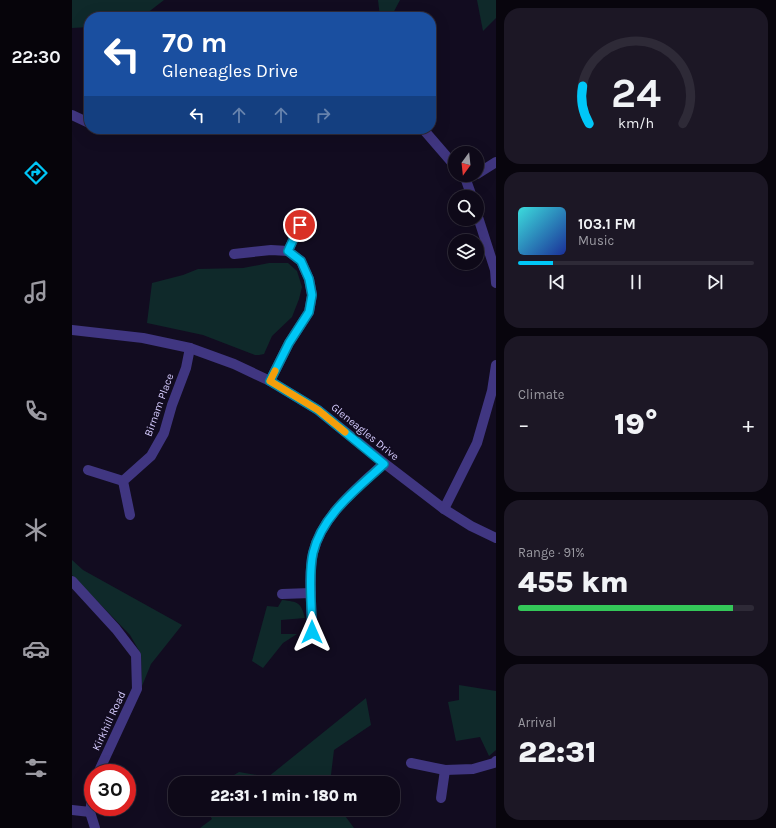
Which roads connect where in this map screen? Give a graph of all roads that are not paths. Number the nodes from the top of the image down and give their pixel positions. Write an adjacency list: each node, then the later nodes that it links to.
1 (72, 115): 2 (street)
2 (84, 121)
3 (427, 134): 4 (street)
4 (448, 158)
5 (496, 162): 6 (street)
6 (484, 168)
7 (300, 225): 9 (street)
8 (481, 226): 11 (street)
9 (288, 251): 10 (street); 15 (street)
10 (234, 254)
11 (496, 284)
12 (72, 330): 13 (street, Gleneagles Drive)
13 (190, 348): 15 (street, Gleneagles Drive); 18 (street, Birnam Place)
14 (496, 365): 19 (street)
15 (270, 381): 16 (street, Gleneagles Drive)
16 (384, 464): 19 (street, Gleneagles Drive); 23 (street)
17 (88, 470): 18 (street)
18 (123, 481): 20 (street)
19 (444, 509): 21 (street, Gleneagles Drive)
20 (130, 515)
21 (496, 538)
22 (72, 581): 28 (street, Kirkhill Road)
23 (312, 593): 24 (street); 25 (street)
24 (282, 594)
25 (312, 632)
26 (496, 760): 29 (street)
27 (411, 763): 29 (street)
28 (102, 764)
29 (445, 770): 30 (street)
30 (441, 798)
31 (72, 810): 32 (street)
32 (84, 811)
33 (92, 816): 34 (street)
34 (96, 828)

